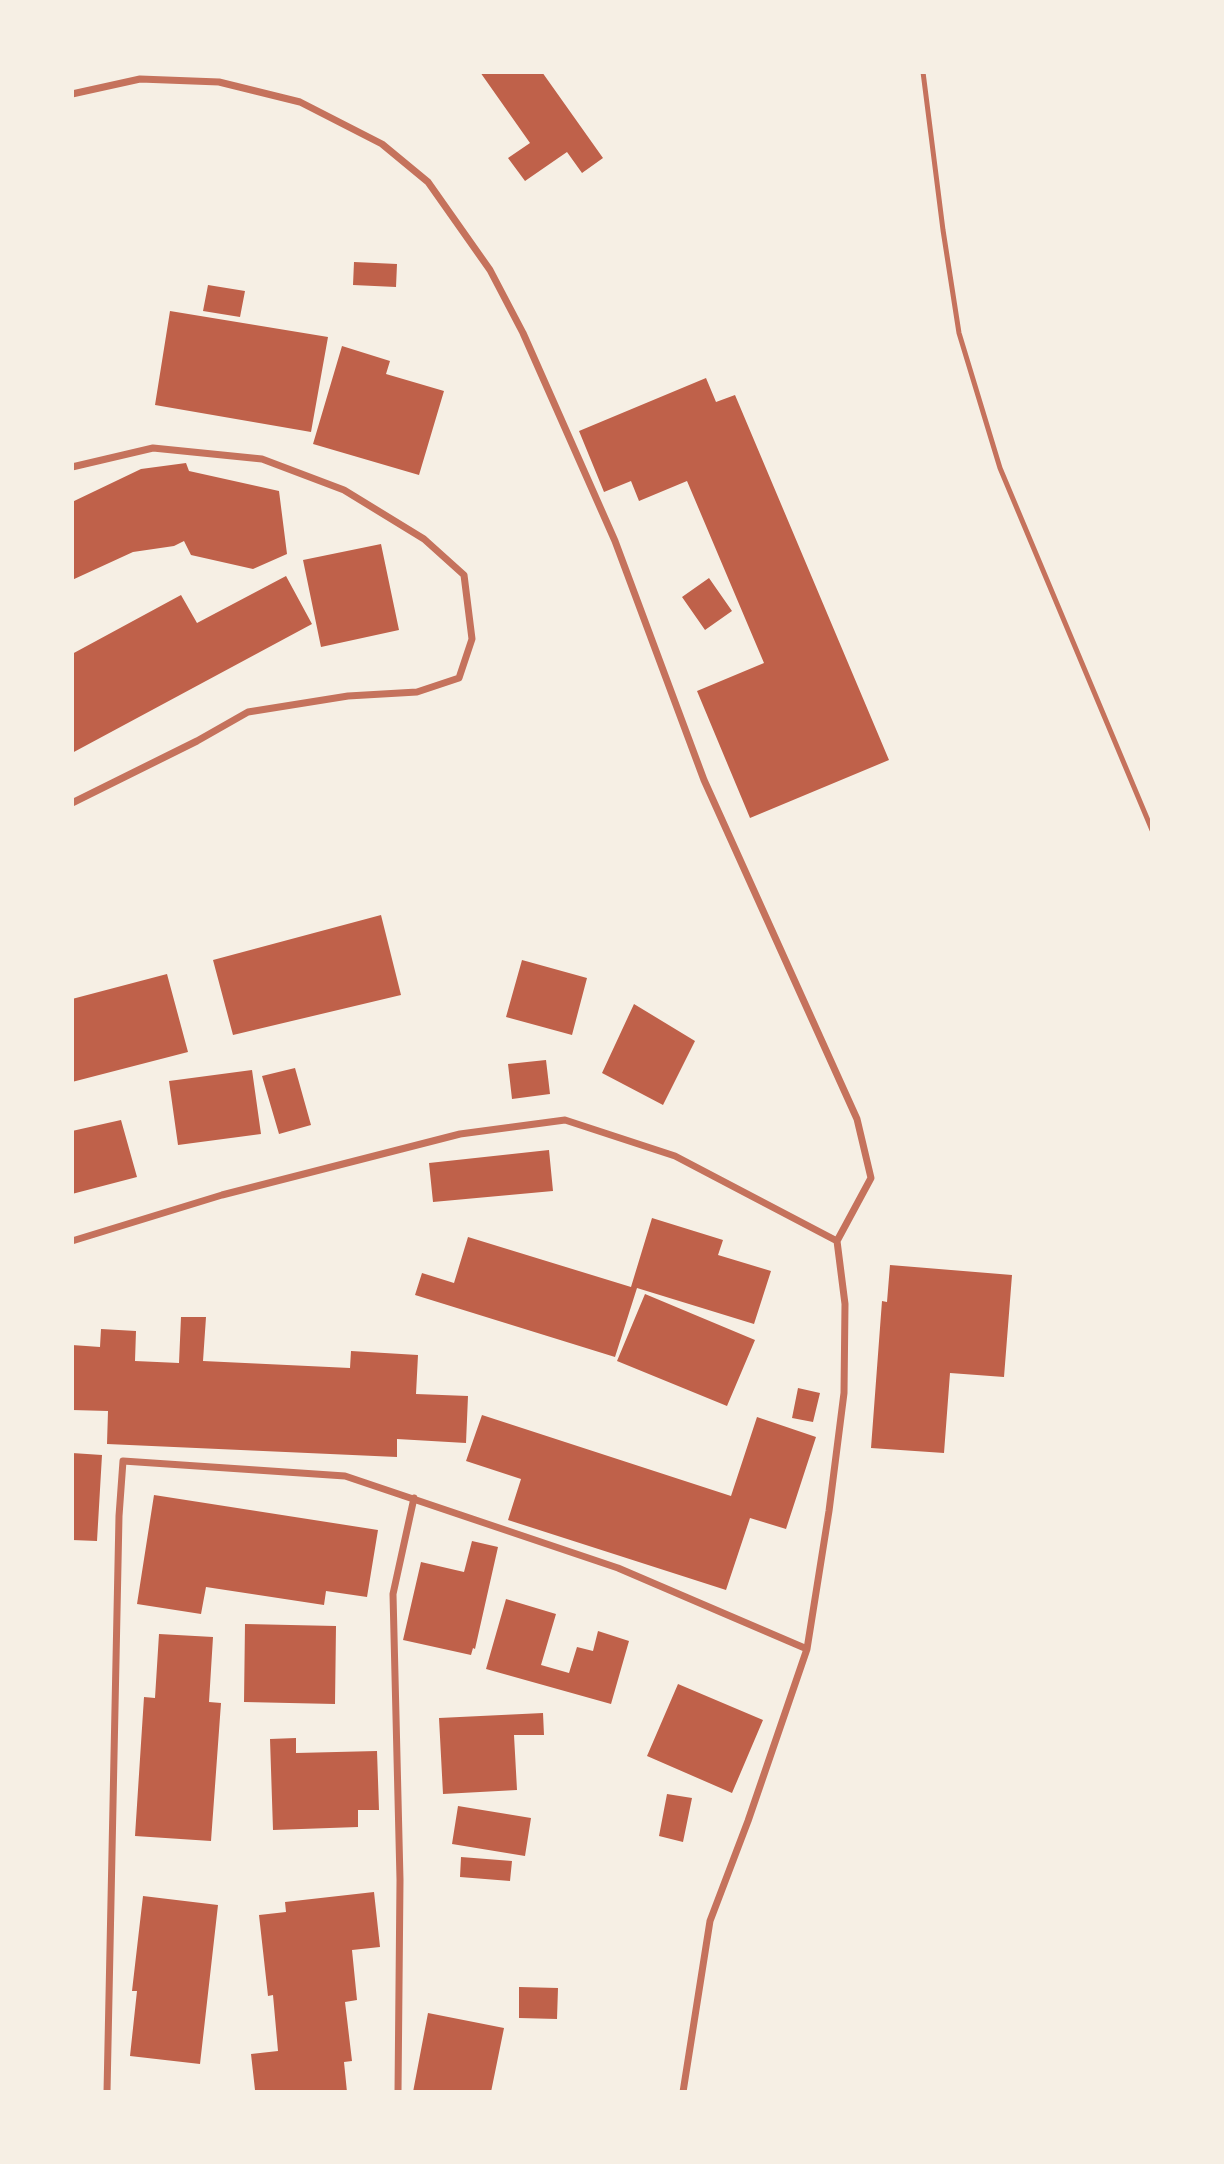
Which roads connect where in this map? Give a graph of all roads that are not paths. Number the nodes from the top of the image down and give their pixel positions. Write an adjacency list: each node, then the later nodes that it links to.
1 (923, 72): 5 (lane)
2 (72, 94): 7 (street)
3 (72, 467): 4 (street)
4 (72, 803)
5 (1152, 830)
6 (72, 1241): 7 (street)
7 (838, 1241): 9 (street)
8 (414, 1498): 9 (street); 10 (street); 11 (street)
9 (807, 1649): 12 (street)
10 (107, 2092)
11 (398, 2092)
12 (683, 2092)

